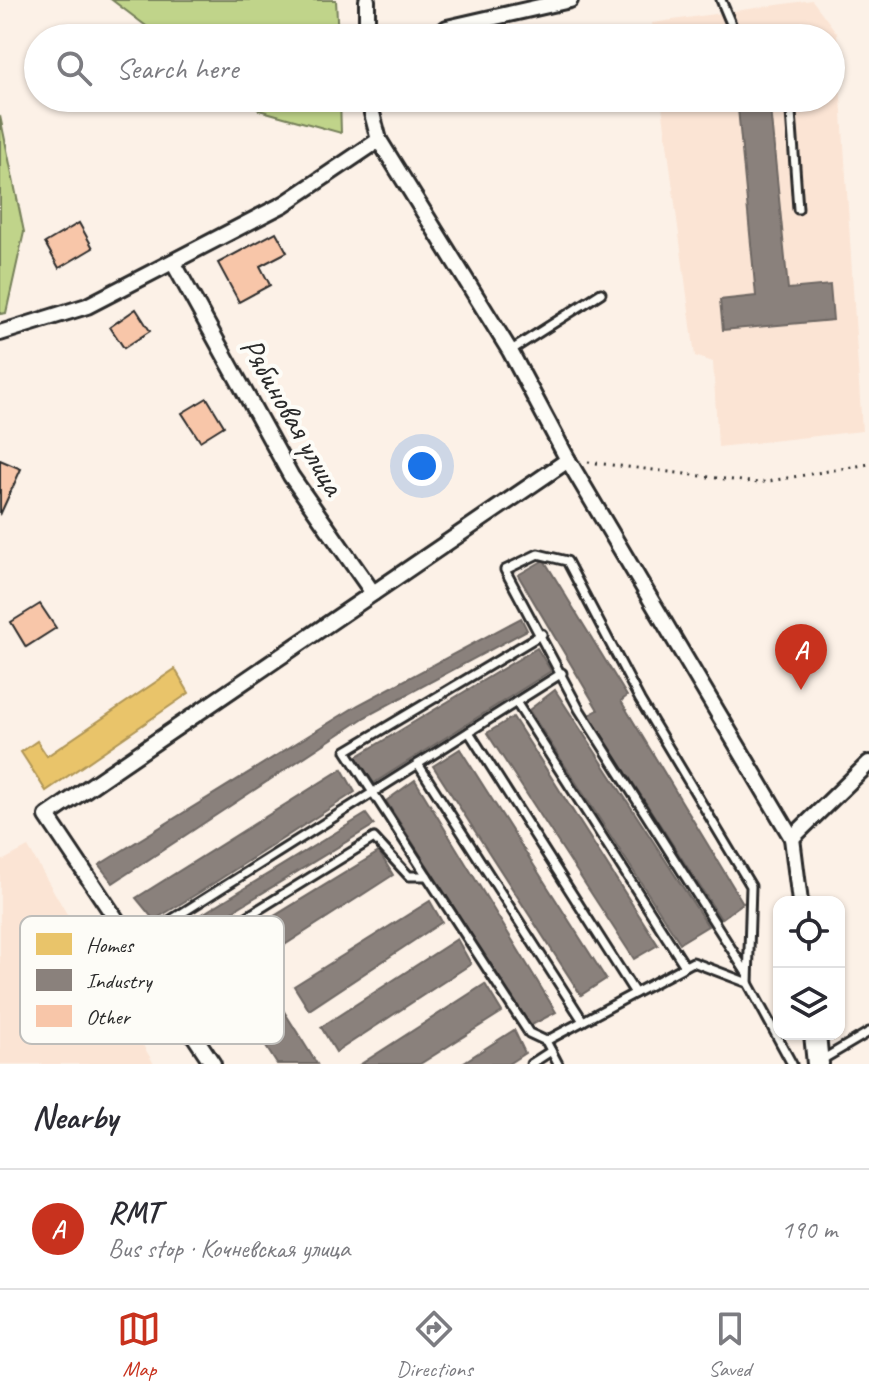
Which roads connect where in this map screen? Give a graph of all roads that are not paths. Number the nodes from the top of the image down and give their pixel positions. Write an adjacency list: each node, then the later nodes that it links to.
1 (367, 0): 4 (street)
2 (570, 0): 5 (street)
3 (721, 0): 6 (lane)
4 (367, 24)
5 (465, 24)
6 (731, 24)
7 (372, 112): 9 (street)
8 (791, 112): 10 (lane)
9 (379, 140): 11 (street); 14 (street)
10 (798, 209)
11 (173, 262): 13 (street); 16 (street, Рябиновая улица)
12 (601, 293): 14 (lane)
13 (0, 333)
14 (510, 351): 15 (street)
15 (568, 460): 16 (street); 24 (street)
16 (373, 593): 27 (street)
17 (542, 634): 18 (lane); 23 (lane); 31 (lane)
18 (562, 673): 19 (lane); 31 (lane)
19 (516, 702): 20 (lane); 30 (lane)
20 (469, 732): 22 (lane); 33 (lane)
21 (869, 763): 24 (street)
22 (418, 764): 23 (lane); 34 (lane)
23 (373, 792): 25 (lane); 28 (lane)
24 (792, 838): 26 (street)
25 (427, 876): 29 (lane); 37 (lane)
26 (799, 896)
27 (114, 916)
28 (177, 916)
29 (248, 916)
30 (685, 966): 32 (lane); 33 (lane)
31 (746, 972): 32 (lane)
32 (748, 983): 44 (lane)
33 (635, 993): 34 (lane)
34 (583, 1021): 37 (lane)
35 (869, 1032): 40 (lane)
36 (816, 1040): 40 (street)
37 (546, 1041): 39 (lane)
38 (200, 1044): 41 (street)
39 (551, 1051): 42 (lane); 43 (lane)
40 (818, 1063)
41 (213, 1064)
42 (531, 1064)
43 (558, 1064)
44 (792, 1064)

